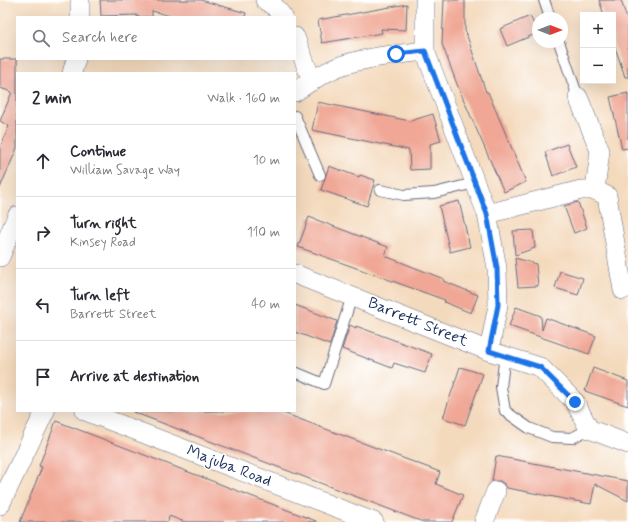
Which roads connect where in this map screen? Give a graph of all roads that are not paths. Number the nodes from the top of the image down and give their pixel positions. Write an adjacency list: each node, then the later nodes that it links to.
1 (80, 0): 6 (street)
2 (265, 0): 7 (street)
3 (425, 0): 10 (street)
4 (544, 0): 5 (lane)
5 (548, 12)
6 (80, 16)
7 (282, 16)
8 (296, 41): 13 (street)
9 (561, 48): 15 (lane)
10 (425, 51): 13 (street); 18 (street)
11 (76, 60): 12 (street)
12 (72, 72)
13 (312, 81): 14 (street)
14 (296, 91)
15 (578, 97): 20 (street)
16 (296, 118): 17 (lane)
17 (320, 175)
18 (475, 183): 19 (lane); 21 (street)
19 (380, 190)
20 (595, 190): 21 (street); 25 (street)
21 (487, 214): 27 (street)
22 (16, 218): 23 (street)
23 (0, 257)
24 (296, 274): 26 (street, Barrett Street)
25 (625, 295)
26 (352, 296): 27 (street, Barrett Street); 28 (lane)
27 (497, 353): 31 (street, Barrett Street); 31 (lane)
28 (296, 372)
29 (45, 412): 34 (street)
30 (88, 412): 35 (street, Majuba Road)
31 (589, 428): 32 (street)
32 (628, 444)
33 (496, 491): 36 (street)
34 (0, 505)
35 (374, 522)
36 (484, 522)

